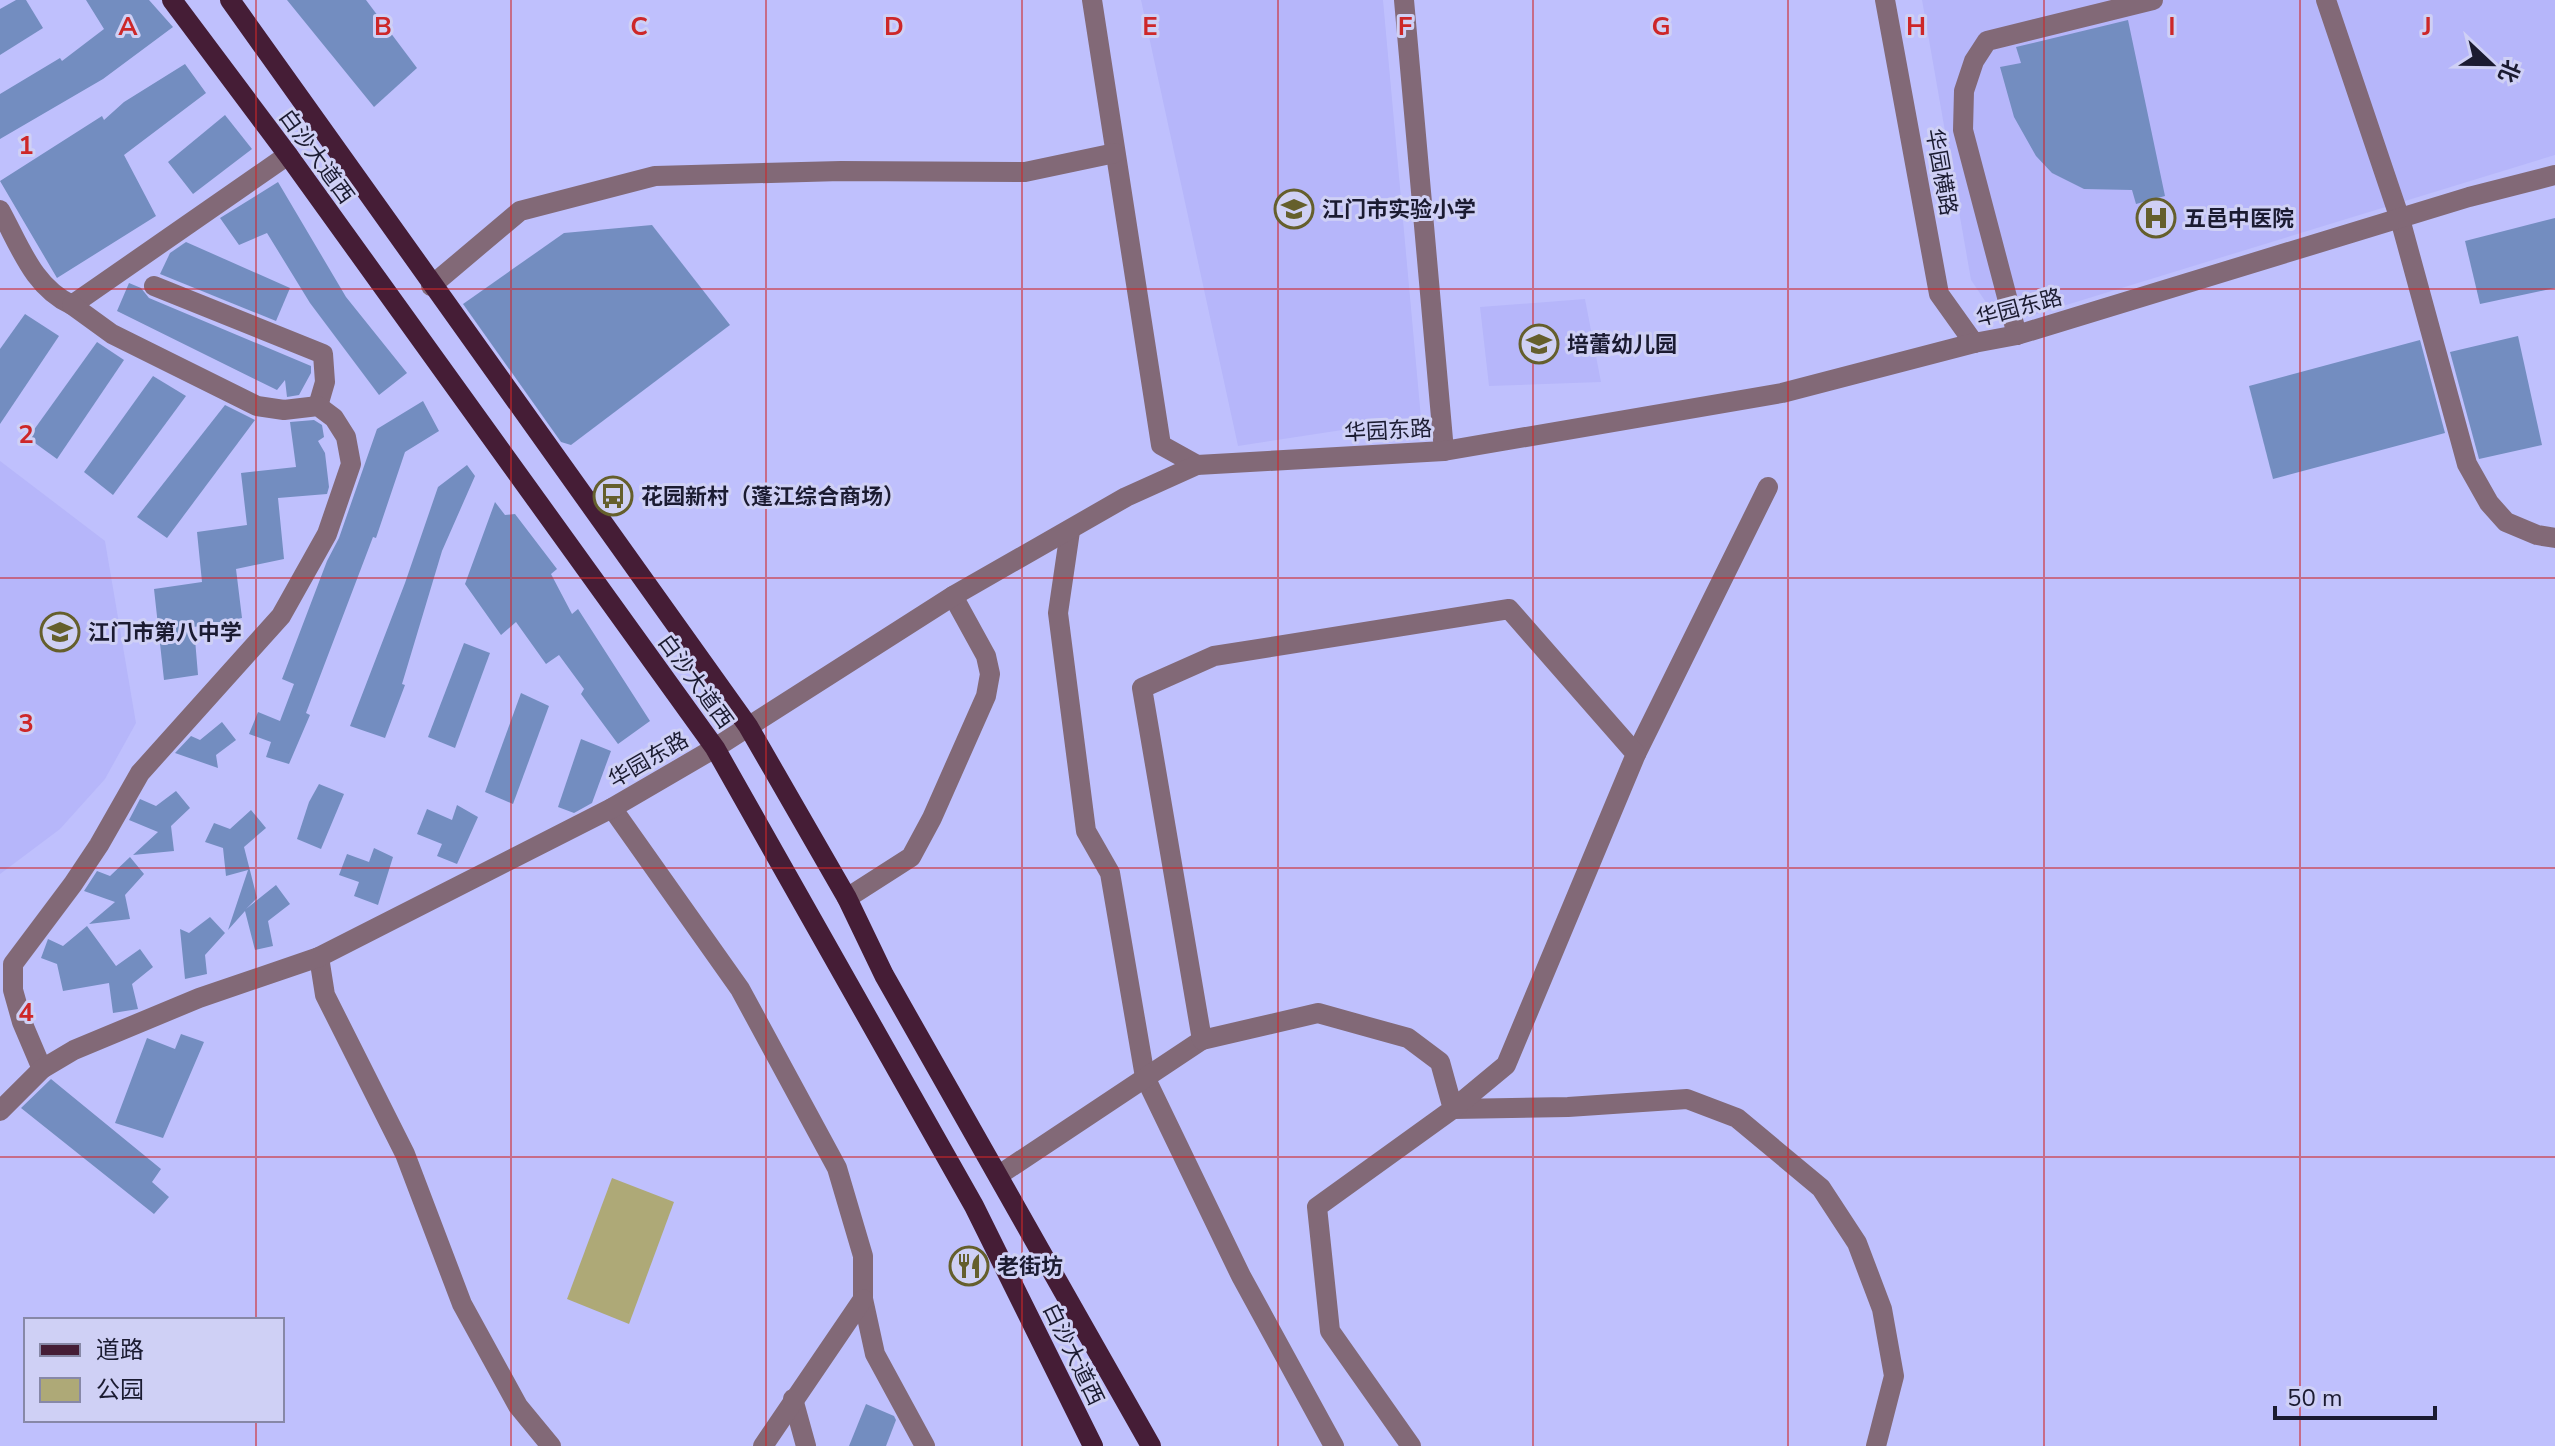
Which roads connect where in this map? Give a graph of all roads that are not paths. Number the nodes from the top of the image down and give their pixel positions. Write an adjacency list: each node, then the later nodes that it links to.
1 (172, 0): 9 (main road, 白沙大道西)
2 (230, 0): 14 (main road, 白沙大道西)
3 (1092, 0): 8 (street)
4 (1404, 0): 19 (street)
5 (1885, 0): 17 (street, 华园横路)
6 (2153, 0): 16 (street)
7 (2326, 0): 12 (street)
8 (1115, 153): 14 (street); 20 (street)
9 (288, 155): 15 (street); 26 (main road, 白沙大道西)
10 (2555, 175): 12 (street, 华园东路)
11 (0, 210): 15 (street)
12 (2400, 219): 16 (street, 华园东路); 23 (street)
13 (154, 286): 18 (street)
14 (431, 286): 25 (main road, 白沙大道西)
15 (72, 305): 18 (street)
16 (2017, 335): 17 (street, 华园东路)
17 (1974, 343): 19 (street, 华园东路)
18 (318, 406): 32 (street)
19 (1444, 451): 20 (street, 华园东路)
20 (1197, 465): 22 (street, 华园东路)
21 (1768, 487): 27 (street)
22 (1070, 531): 24 (street, 华园东路); 33 (street)
23 (2555, 538)
24 (953, 596): 25 (street, 华园东路); 29 (street)
25 (748, 726): 26 (street, 华园东路); 29 (main road, 白沙大道西)
26 (715, 748): 28 (street, 华园东路); 43 (main road, 白沙大道西)
27 (1636, 754): 31 (street); 34 (street)
28 (612, 808): 30 (street, 华园东路); 37 (street)
29 (847, 898): 36 (main road, 白沙大道西)
30 (319, 957): 32 (street, 华园东路); 39 (street)
31 (1202, 1040): 33 (street); 34 (street)
32 (42, 1069): 35 (street, 华园东路)
33 (1145, 1077): 36 (street); 45 (street)
34 (1453, 1109): 46 (street); 47 (street)
35 (0, 1111)
36 (999, 1175): 44 (main road, 白沙大道西)
37 (863, 1299): 38 (street); 42 (street)
38 (793, 1399): 40 (street); 41 (street)
39 (551, 1446)
40 (763, 1446)
41 (806, 1446)
42 (925, 1446)
43 (1093, 1446)
44 (1151, 1446)
45 (1334, 1446)
46 (1411, 1446)
47 (1876, 1446)

